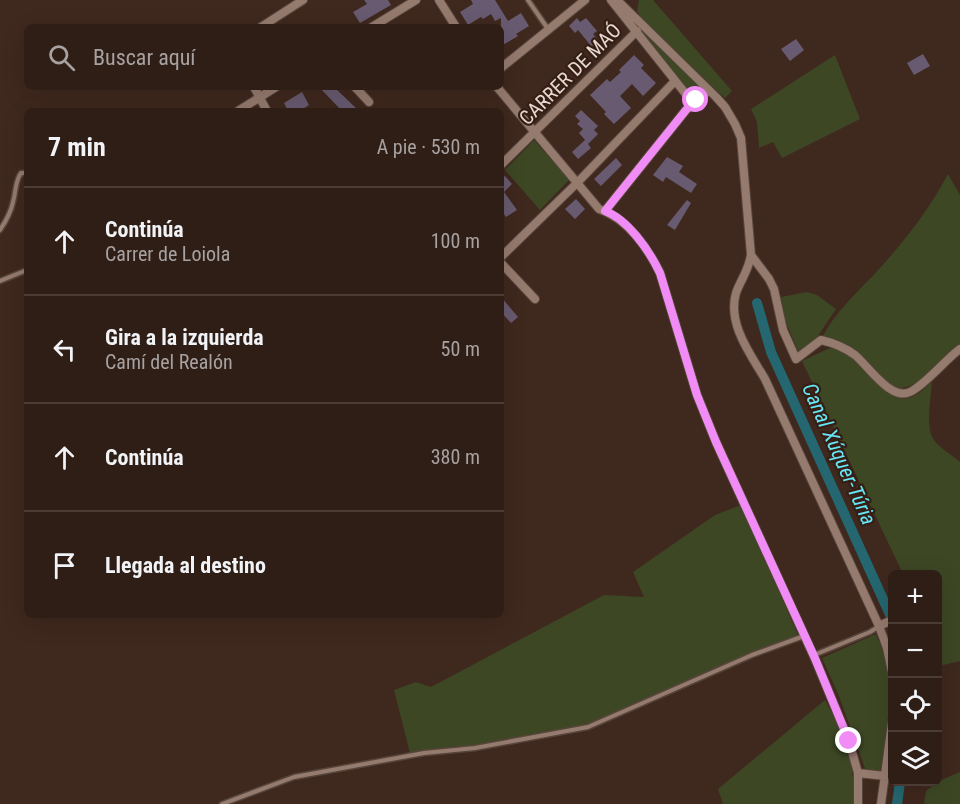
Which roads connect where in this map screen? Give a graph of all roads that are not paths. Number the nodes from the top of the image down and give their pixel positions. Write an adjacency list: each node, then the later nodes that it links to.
1 (303, 0): 8 (street)
2 (416, 0): 9 (street)
3 (439, 0): 10 (street)
4 (528, 0): 11 (lane)
5 (585, 0): 11 (street)
6 (611, 0): 12 (street)
7 (621, 1): 19 (street)
8 (266, 24)
9 (377, 24)
10 (454, 24)
11 (548, 29): 13 (street)
12 (637, 31): 14 (street); 25 (street, CARRER DE MAÓ)
13 (504, 66)
14 (675, 81): 22 (street); 28 (street)
15 (255, 90): 20 (street)
16 (271, 90): 20 (street)
17 (358, 90): 21 (street)
18 (500, 90): 25 (street)
19 (709, 90): 22 (street); 32 (street)
20 (259, 98): 23 (street); 24 (street)
21 (369, 102)
22 (693, 103): 29 (street)
23 (243, 108)
24 (265, 108)
25 (535, 132): 26 (street, CARRER DE MAÓ); 28 (street)
26 (504, 162)
27 (24, 173): 30 (lane)
28 (577, 183): 29 (street); 31 (street)
29 (605, 211): 40 (street)
30 (0, 230)
31 (504, 254)
32 (751, 255): 37 (street); 39 (street)
33 (504, 266): 36 (street)
34 (24, 271): 35 (lane)
35 (0, 281)
36 (535, 299)
37 (960, 349)
38 (888, 622): 39 (street)
39 (879, 626): 41 (street); 42 (lane)
40 (804, 636): 42 (street); 46 (lane)
41 (888, 653)
42 (814, 656): 44 (street)
43 (891, 732): 45 (street)
44 (858, 773): 45 (street); 47 (street)
45 (885, 776): 48 (street)
46 (222, 804)
47 (858, 804)
48 (881, 804)

